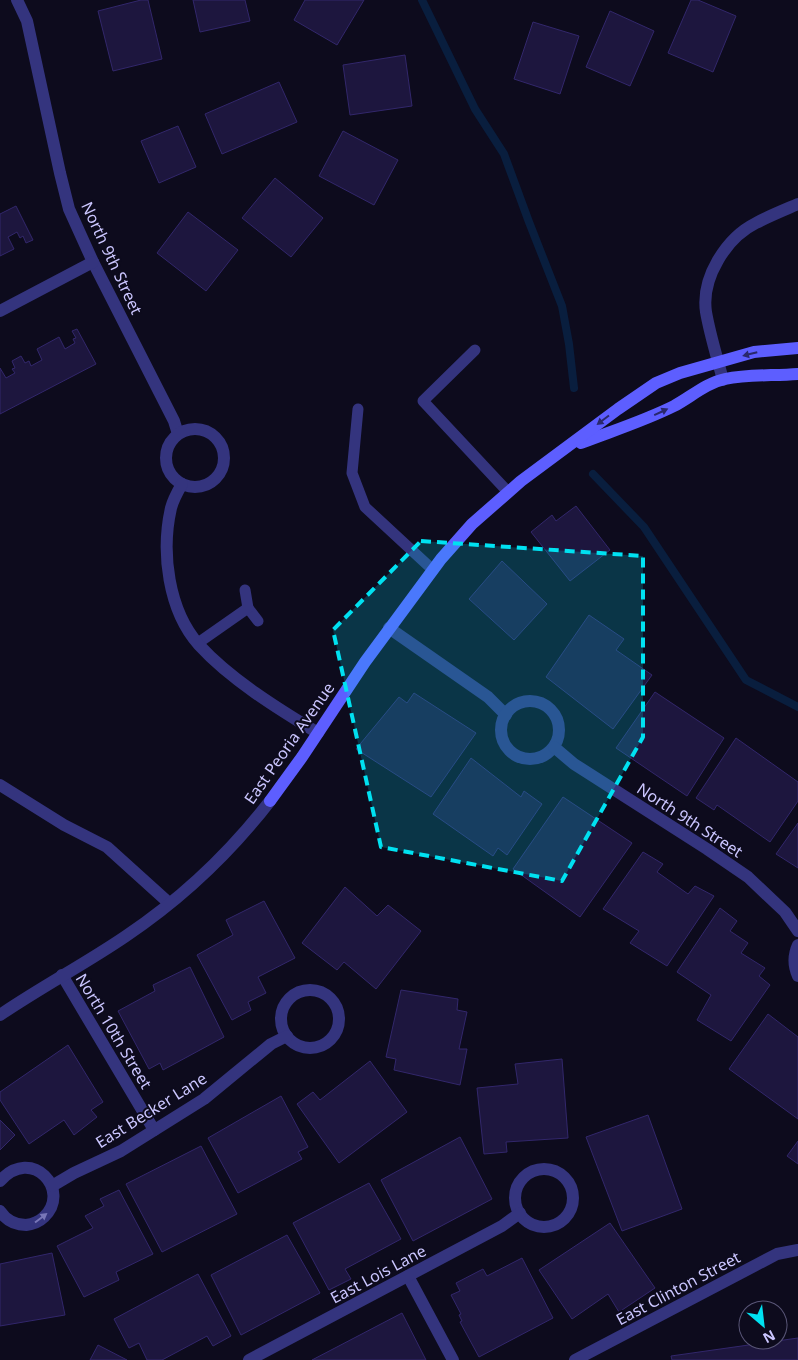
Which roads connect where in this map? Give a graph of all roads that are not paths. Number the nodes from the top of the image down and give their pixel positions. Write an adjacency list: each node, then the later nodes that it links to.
1 (17, 0): 3 (street, North 9th Street)
2 (798, 204): 7 (street)
3 (93, 262): 4 (street); 11 (street, North 9th Street)
4 (0, 311)
5 (798, 348): 7 (street, East Peoria Avenue, one-way to 7)
6 (475, 350): 14 (lane)
7 (718, 362): 9 (street); 12 (street, East Peoria Avenue, one-way to 12)
8 (798, 374): 9 (street, East Peoria Avenue)
9 (723, 380): 12 (street, East Peoria Avenue, one-way to 9)
10 (358, 409): 15 (lane)
11 (178, 434): 13 (street); 13 (street)
12 (566, 448): 14 (street, East Peoria Avenue)
13 (182, 484): 20 (street)
14 (508, 492): 15 (street, East Peoria Avenue)
15 (433, 570): 19 (street, East Peoria Avenue)
16 (245, 590): 17 (lane)
17 (248, 608): 18 (lane); 20 (lane)
18 (258, 621)
19 (389, 628): 21 (street); 22 (street, East Peoria Avenue)
20 (198, 644): 22 (street)
21 (506, 715): 23 (street); 23 (street)
22 (318, 733): 25 (street, East Peoria Avenue)
23 (554, 747): 26 (street, North 9th Street)
24 (0, 785): 25 (street)
25 (169, 904): 28 (street, East Peoria Avenue)
26 (798, 932)
27 (798, 945): 29 (street)
28 (62, 975): 30 (street, East Peoria Avenue); 32 (street, North 10th Street)
29 (798, 976)
30 (0, 1015)
31 (287, 1036): 31 (street); 32 (street, East Becker Lane)
32 (154, 1130): 34 (street, East Becker Lane)
33 (0, 1181): 34 (street)
34 (52, 1186): 35 (street, one-way to 34)
35 (0, 1211)
36 (520, 1213): 36 (street); 38 (street, East Lois Lane)
37 (798, 1250): 41 (street, East Clinton Street)
38 (408, 1276): 39 (street, East Lois Lane); 40 (street)
39 (249, 1360)
40 (453, 1360)
41 (575, 1360)

